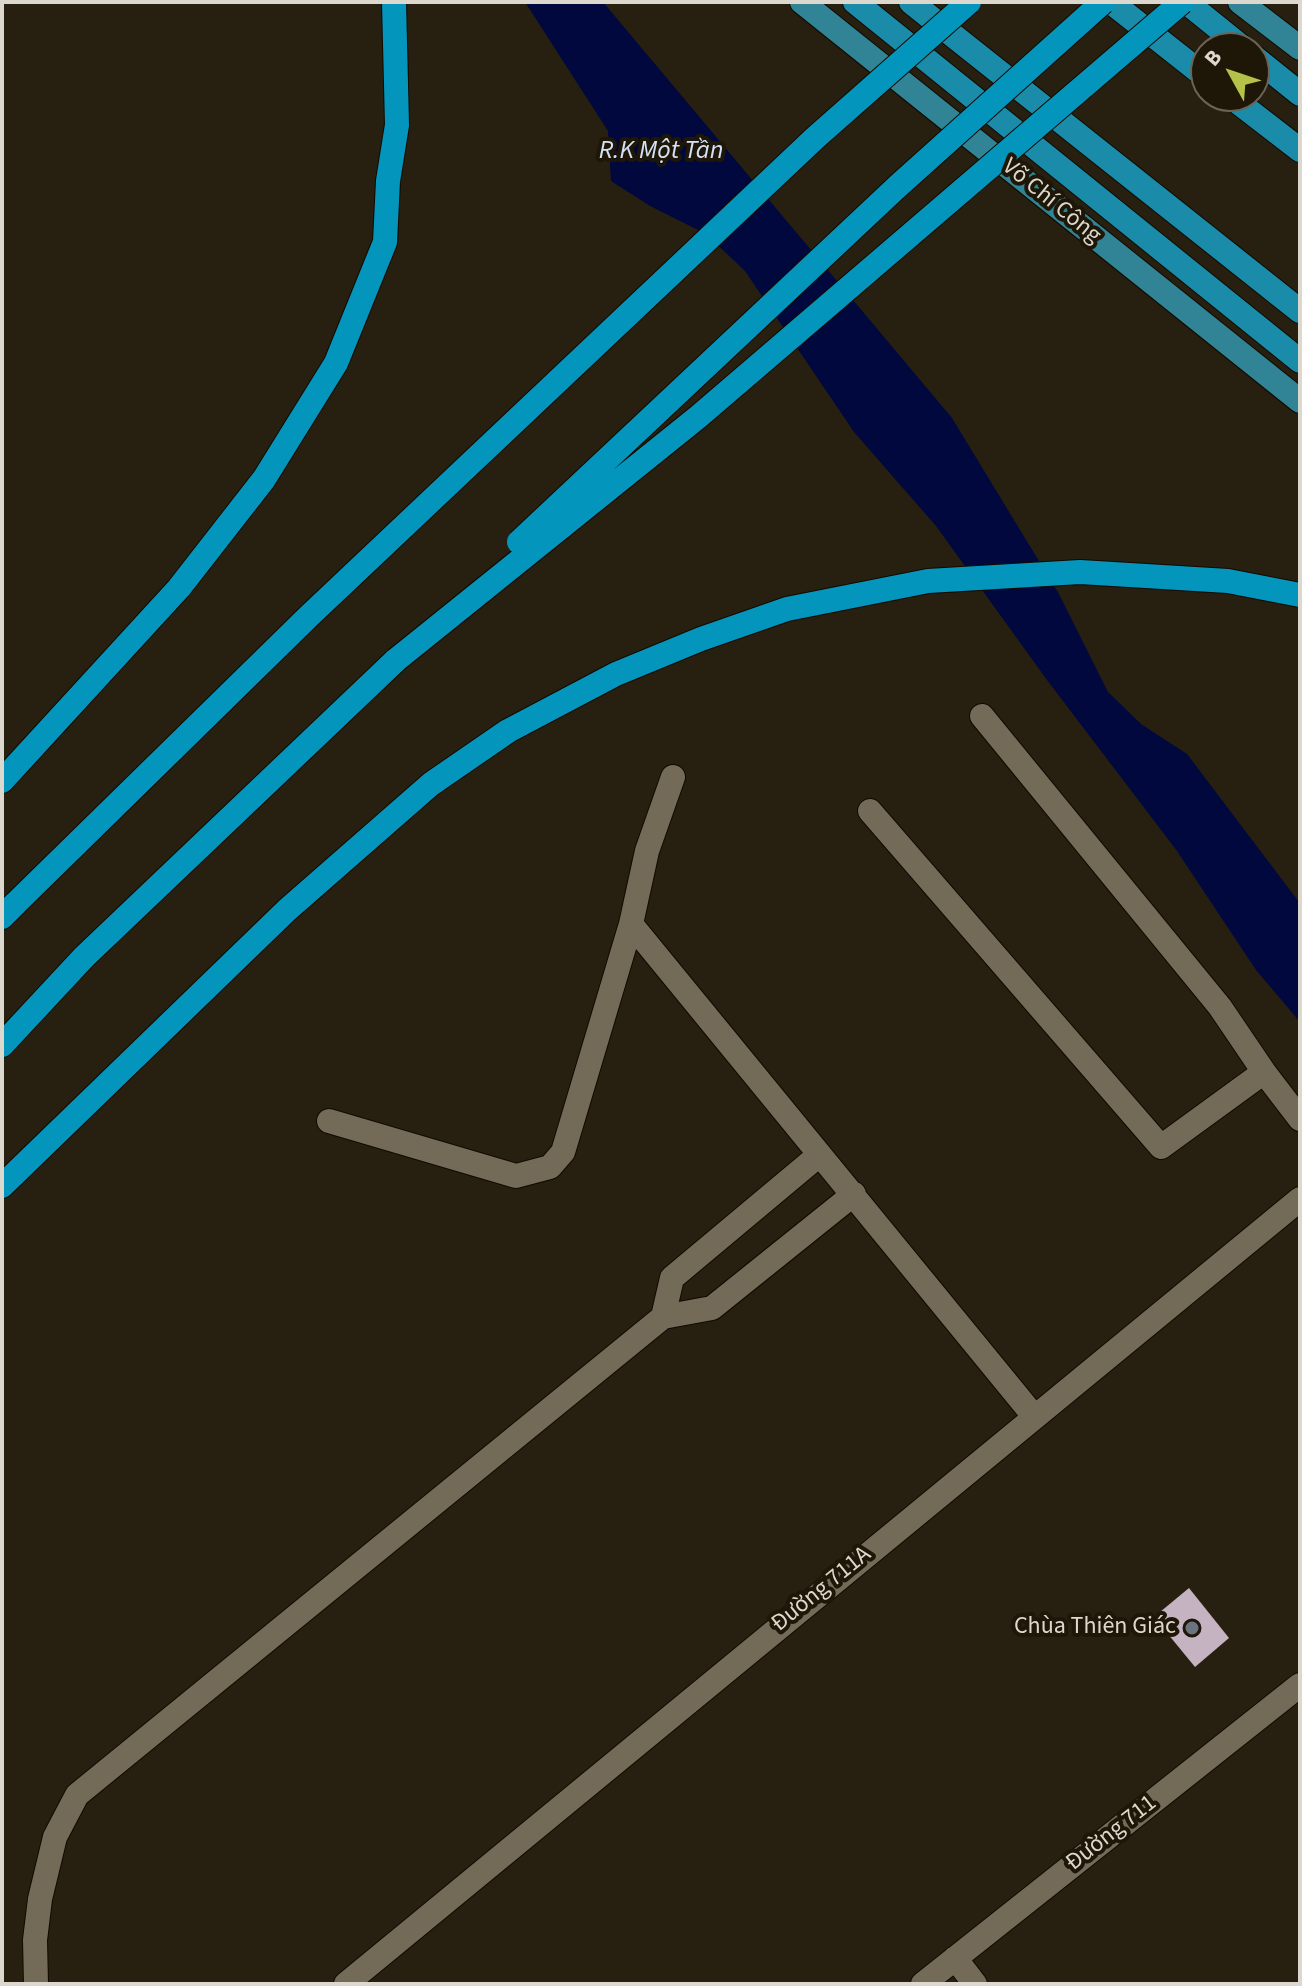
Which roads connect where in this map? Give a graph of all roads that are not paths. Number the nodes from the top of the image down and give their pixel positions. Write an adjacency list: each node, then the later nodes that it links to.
1 (394, 2): 24 (highway)
2 (802, 2): 19 (main road, Võ Chí Công)
3 (855, 2): 18 (highway, Võ Chí Công)
4 (911, 2): 17 (highway)
5 (969, 2): 26 (highway, bridge)
6 (1103, 2): 21 (highway, bridge)
7 (1111, 2): 12 (highway)
8 (1184, 2): 10 (highway); 21 (highway, bridge)
9 (1240, 2): 11 (main road)
10 (1222, 32)
11 (1300, 48)
12 (1190, 64)
13 (1270, 70): 14 (highway)
14 (1300, 94)
15 (1251, 112): 16 (highway)
16 (1300, 150)
17 (1300, 311)
18 (1300, 361)
19 (1300, 401)
20 (1300, 595): 33 (highway)
21 (396, 660): 28 (highway)
22 (982, 716): 29 (street)
23 (673, 777): 27 (street)
24 (2, 781)
25 (870, 811): 29 (street)
26 (9, 910)
27 (631, 924): 31 (street); 32 (street)
28 (2, 1045)
29 (1264, 1072): 30 (street)
30 (1300, 1119)
31 (329, 1121)
32 (819, 1155): 34 (street); 36 (street)
33 (2, 1186)
34 (854, 1194): 36 (street); 37 (street)
35 (1300, 1199): 37 (street, Đường 711A)
36 (663, 1317): 40 (street)
37 (1033, 1415): 41 (street, Đường 711A)
38 (1295, 1699): 39 (street, Đường 711)
39 (955, 1958): 42 (street, Đường 711); 43 (street)
40 (36, 1984)
41 (346, 1984)
42 (923, 1984)
43 (975, 1984)

